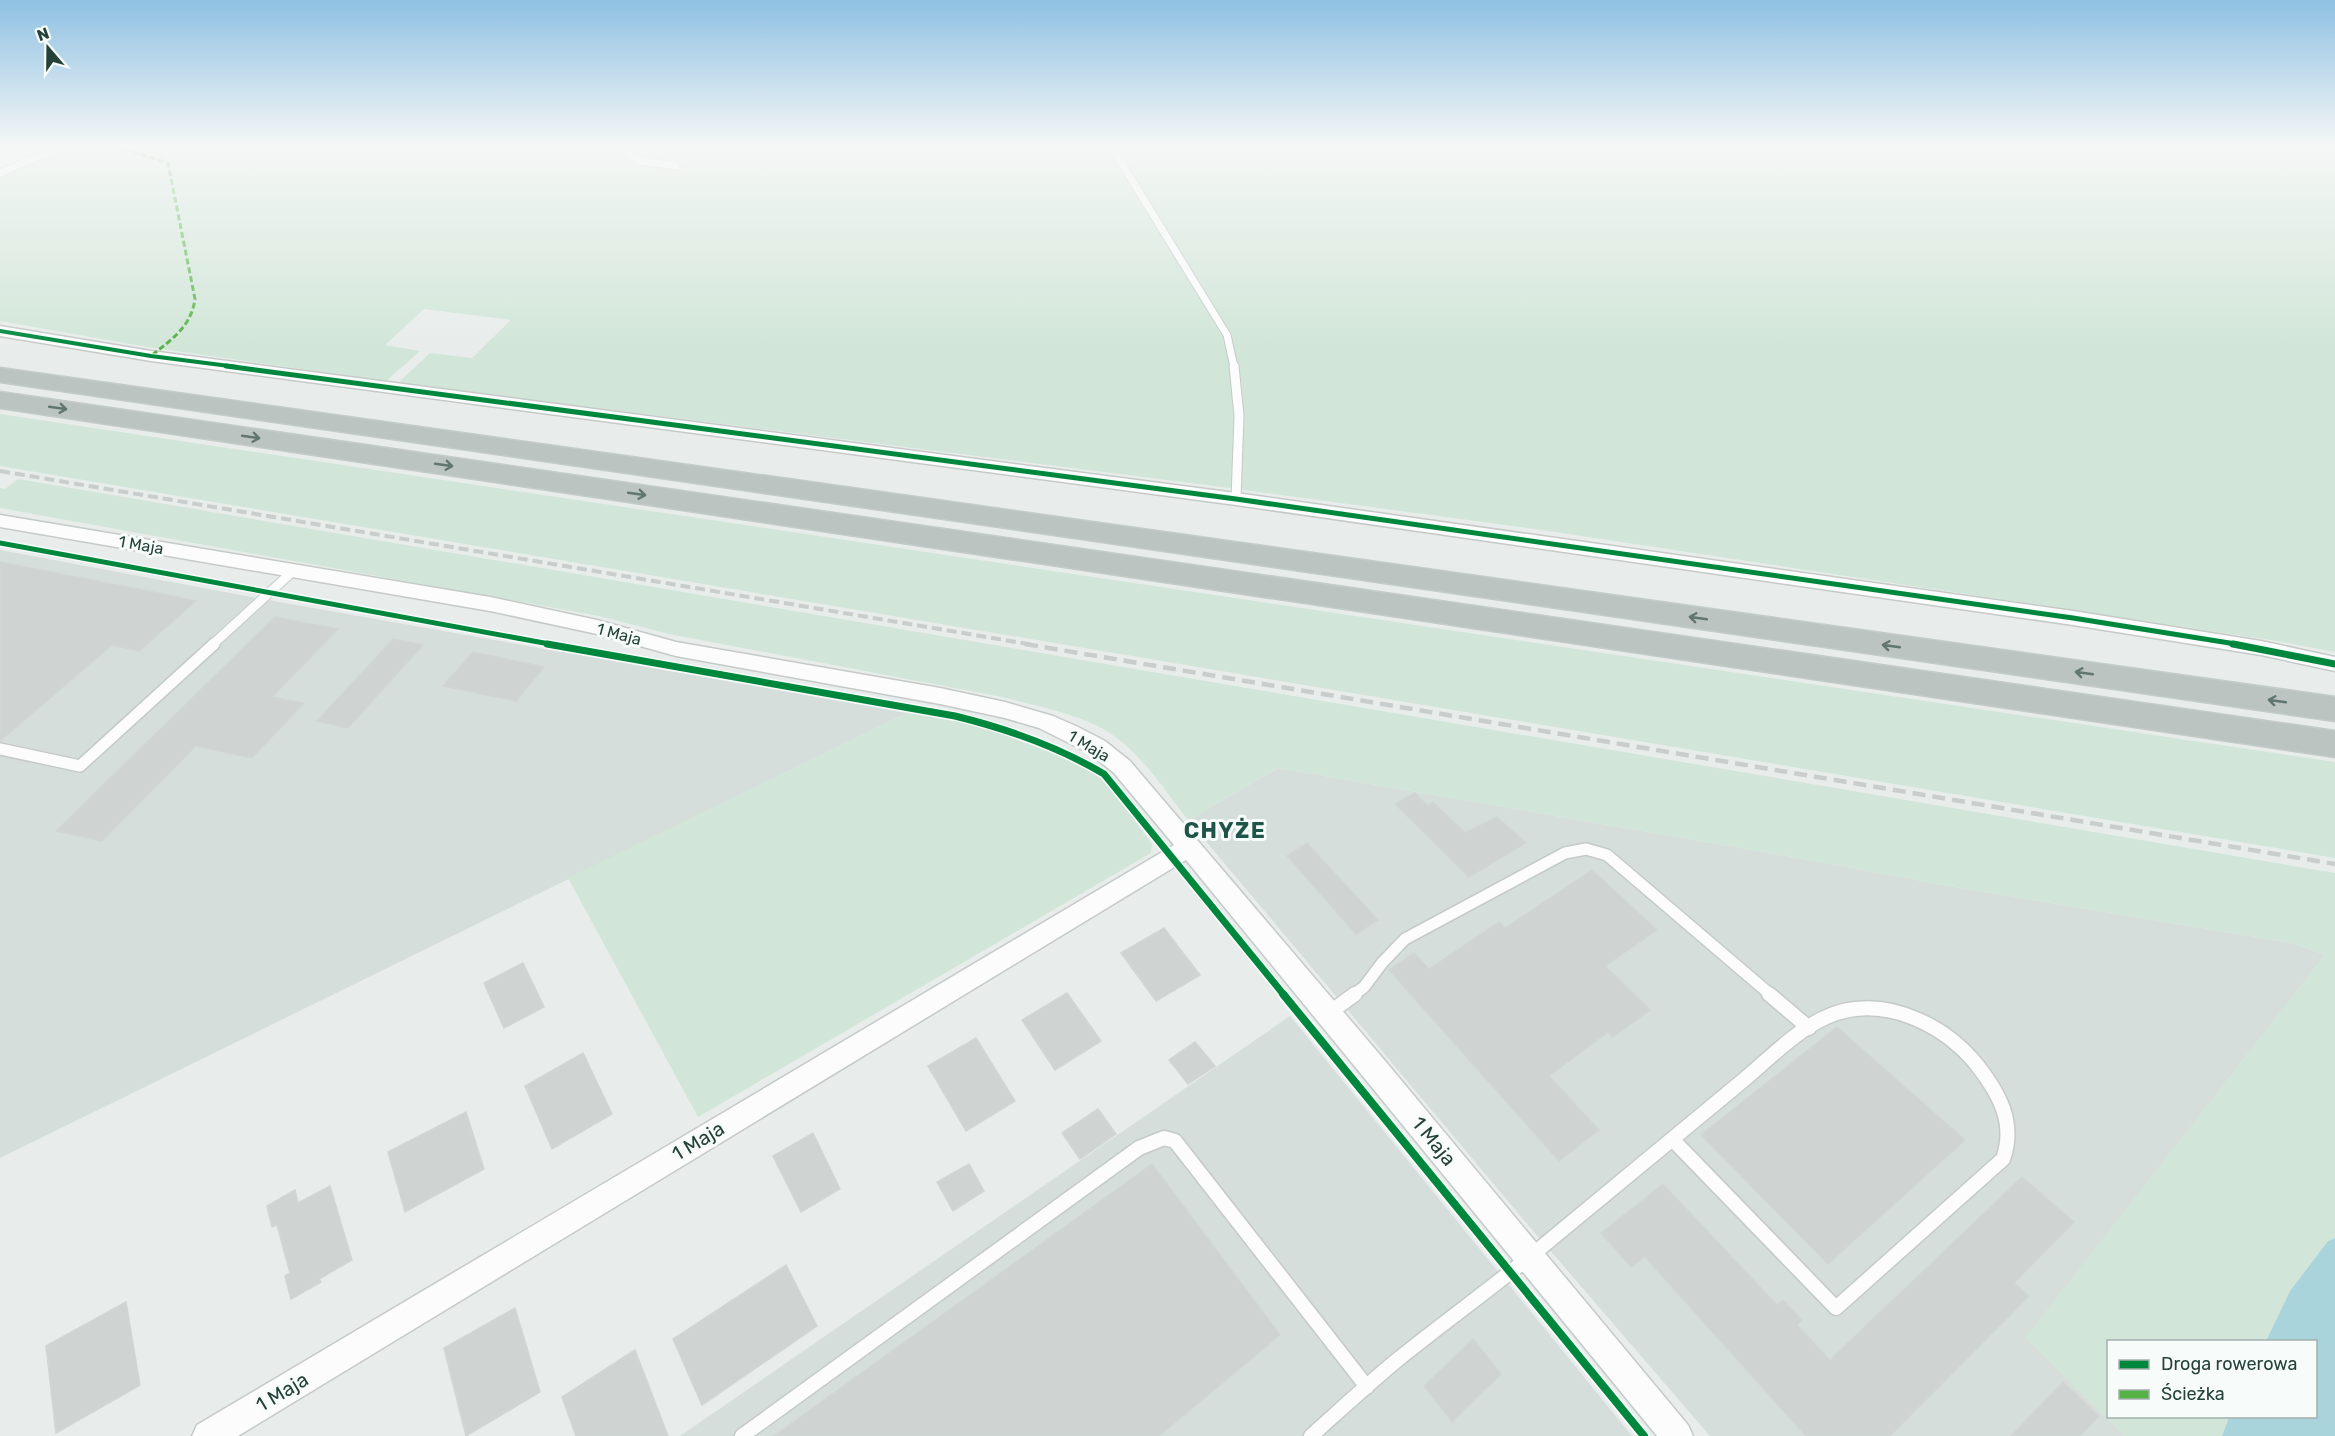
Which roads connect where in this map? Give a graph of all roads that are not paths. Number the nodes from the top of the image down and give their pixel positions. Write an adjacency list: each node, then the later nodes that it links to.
1 (1151, 213): 5 (lane)
2 (0, 331): 5 (street)
3 (0, 375): 9 (highway, one-way to 3)
4 (0, 400): 10 (highway, one-way to 10)
5 (1236, 499): 8 (street)
6 (0, 521): 7 (street, 1 Maja)
7 (292, 572): 11 (lane); 12 (street, 1 Maja)
8 (2335, 664)
9 (2335, 709)
10 (2335, 744)
11 (0, 749)
12 (1189, 847): 13 (street, 1 Maja); 18 (street, 1 Maja)
13 (1329, 1013): 14 (lane); 16 (street, 1 Maja)
14 (1809, 1028): 15 (lane); 15 (lane)
15 (1672, 1139): 16 (lane)
16 (1529, 1258): 17 (lane); 21 (street, 1 Maja)
17 (1367, 1387): 19 (lane); 20 (lane)
18 (208, 1436)
19 (742, 1436)
20 (1311, 1436)
21 (1677, 1436)

